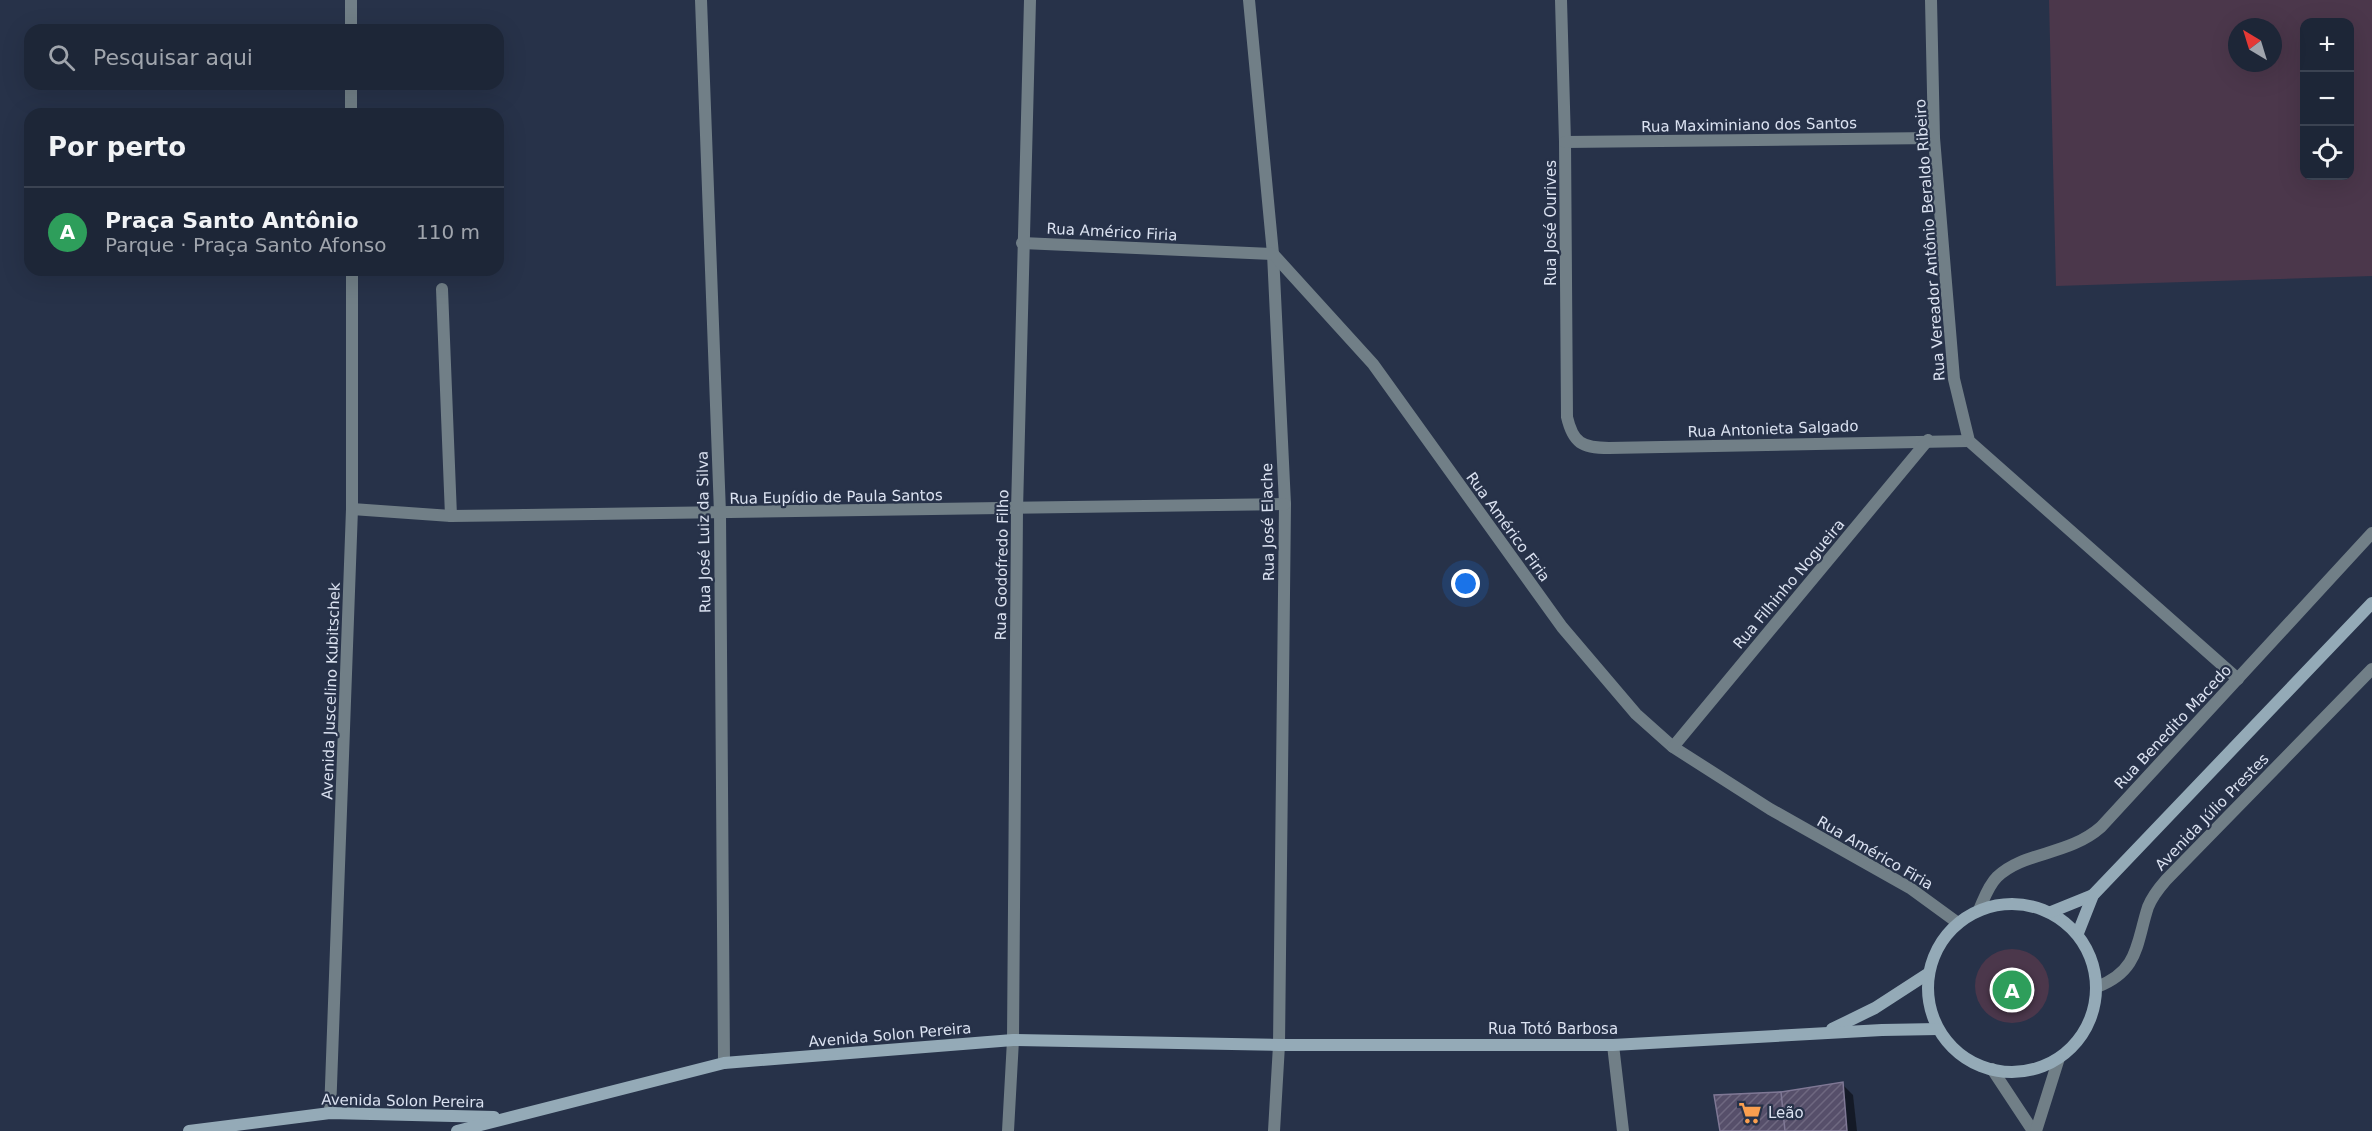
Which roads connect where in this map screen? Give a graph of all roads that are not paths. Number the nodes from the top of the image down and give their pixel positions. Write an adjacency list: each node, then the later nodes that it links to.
1 (351, 0): 7 (street)
2 (701, 0): 22 (street, Rua José Luiz da Silva)
3 (1030, 0): 12 (street, Rua Godofredo Filho)
4 (1249, 0): 13 (street, Rua José Elache)
5 (1561, 0): 11 (street, Rua José Ourives)
6 (1931, 0): 10 (street, Rua Vereador Antônio Beraldo Ribeiro)
7 (351, 24)
8 (351, 90): 9 (street)
9 (351, 108)
10 (1934, 138): 11 (street, Rua Maximiniano dos Santos); 17 (street, Rua Vereador Antônio Beraldo Ribeiro)
11 (1565, 142): 18 (street, Rua José Ourives)
12 (1022, 243): 13 (street, Rua Américo Firia); 21 (street, Rua Godofredo Filho)
13 (1273, 254): 19 (street, Rua José Elache); 28 (street, Rua Américo Firia)
14 (352, 276): 20 (street, Avenida Juscelino Kubitschek)
15 (442, 289): 23 (street)
16 (1928, 440): 17 (street, Rua Antonieta Salgado); 18 (street, Rua Antonieta Salgado); 28 (street, Rua Filhinho Nogueira)
17 (1969, 441): 27 (street)
18 (1579, 443)
19 (1285, 504): 21 (street, Rua Eupídio de Paula Santos); 39 (street, Rua José Elache)
20 (352, 509): 23 (street, Rua Eupídio de Paula Santos); 44 (street, Avenida Juscelino Kubitschek)
21 (1017, 510): 22 (street, Rua Eupídio de Paula Santos); 38 (street, Rua Godofredo Filho)
22 (720, 513): 23 (street, Rua Eupídio de Paula Santos); 42 (street, Rua José Luiz da Silva)
23 (451, 516)
24 (2372, 533): 27 (street, Rua Benedito Macedo)
25 (2372, 603): 29 (main road, Avenida Júlio Prestes)
26 (2372, 669): 35 (street, Avenida Júlio Prestes)
27 (2238, 679): 30 (street, Rua Benedito Macedo)
28 (1673, 747): 32 (street, Rua Américo Firia)
29 (2093, 895): 31 (main road, Avenida Júlio Prestes); 33 (main road, Avenida Júlio Prestes)
30 (1979, 910): 31 (main road); 32 (main road)
31 (2051, 912): 33 (main road)
32 (1958, 923): 34 (main road)
33 (2078, 933): 35 (main road)
34 (1929, 973): 36 (main road); 37 (main road, Rua Totó Barbosa)
35 (2097, 987): 41 (main road)
36 (1938, 1029): 37 (main road, Rua Totó Barbosa); 43 (main road)
37 (1826, 1033): 40 (main road, Rua Totó Barbosa)
38 (1012, 1040): 39 (main road, Avenida Solon Pereira); 42 (main road, Avenida Solon Pereira); 48 (street, Rua Godofredo Filho)
39 (1279, 1045): 40 (main road, Rua Totó Barbosa); 49 (street, Rua José Elache)
40 (1613, 1045): 50 (street)
41 (2059, 1058): 43 (main road); 51 (street)
42 (724, 1063): 45 (main road, Avenida Solon Pereira)
43 (1992, 1070): 51 (street)
44 (330, 1113): 45 (main road, Avenida Solon Pereira); 46 (main road, Avenida Solon Pereira)
45 (510, 1118): 47 (main road, Avenida Solon Pereira)
46 (189, 1131)
47 (458, 1131)
48 (1008, 1131)
49 (1274, 1131)
50 (1623, 1131)
51 (2035, 1131)

